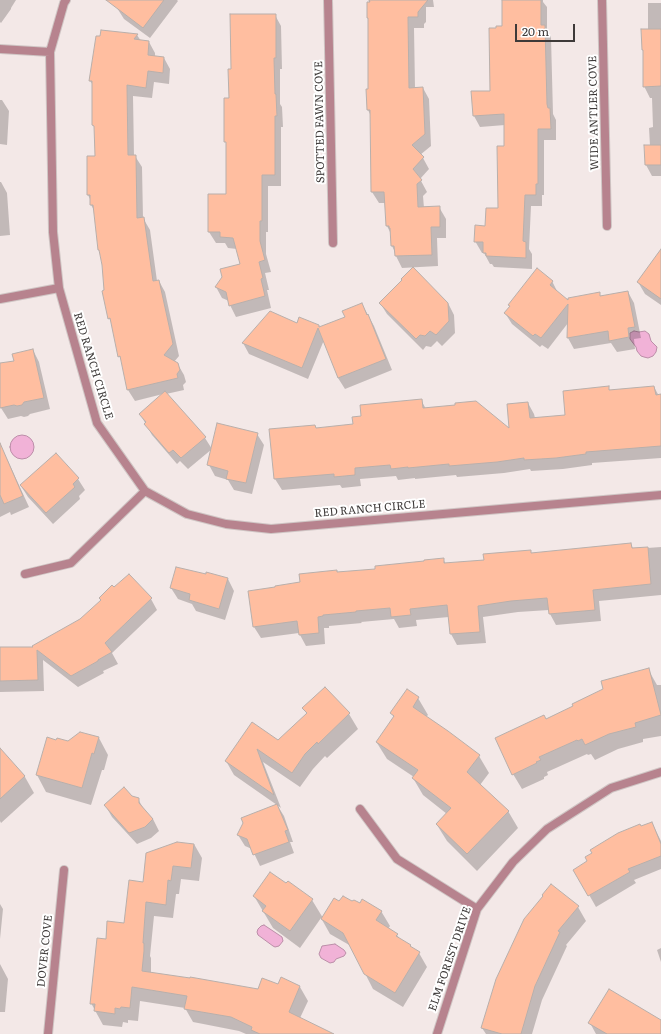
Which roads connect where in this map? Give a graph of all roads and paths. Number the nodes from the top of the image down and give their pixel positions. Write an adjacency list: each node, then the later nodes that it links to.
1 (66, 0): 5 (street, RED RANCH CIRCLE)
2 (328, 0): 7 (street, SPOTTED FAWN COVE)
3 (602, 0): 6 (street, WIDE ANTLER COVE)
4 (0, 49): 5 (street)
5 (50, 52): 8 (street, RED RANCH CIRCLE)
6 (607, 226)
7 (333, 243)
8 (59, 288): 9 (street); 10 (street, RED RANCH CIRCLE)
9 (0, 299)
10 (145, 491): 11 (street, RED RANCH CIRCLE); 12 (street)
11 (661, 495)
12 (26, 574)
13 (661, 772): 16 (street, ELM FOREST DRIVE)
14 (360, 809): 16 (street)
15 (64, 870): 17 (street, DOVER COVE)
16 (477, 910): 18 (street, ELM FOREST DRIVE)
17 (48, 1034)
18 (437, 1034)

